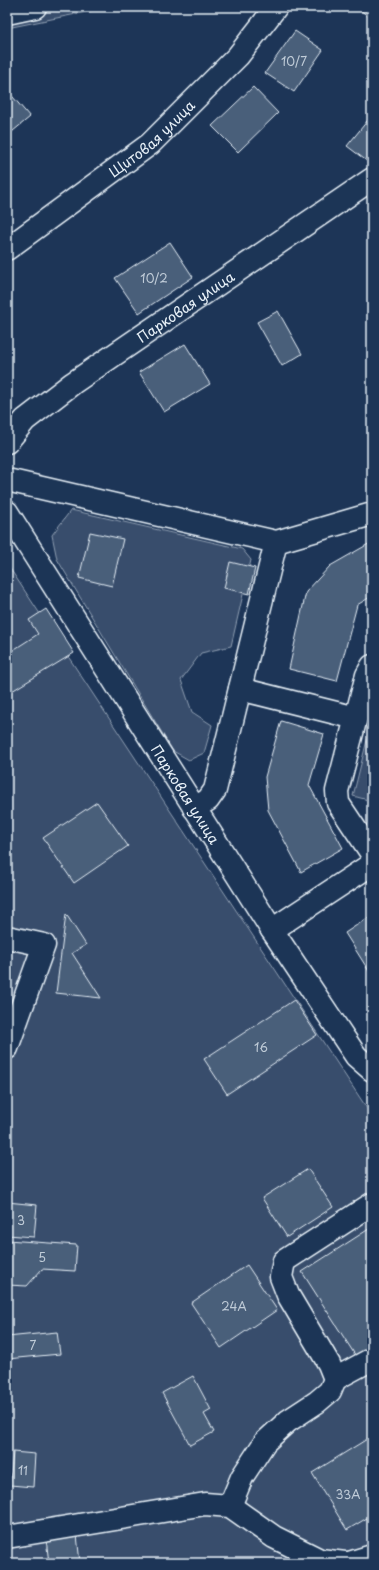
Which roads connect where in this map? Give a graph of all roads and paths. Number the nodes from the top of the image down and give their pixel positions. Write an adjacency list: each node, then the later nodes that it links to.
1 (34, 7): 3 (street)
2 (276, 7): 5 (street, Щитовая улица)
3 (7, 13)
4 (372, 179): 6 (street, Парковая улица)
5 (7, 249)
6 (7, 442)
7 (7, 480): 10 (street)
8 (7, 512): 14 (street, Парковая улица)
9 (372, 514): 10 (street)
10 (276, 542): 12 (street)
11 (372, 666): 13 (street)
12 (240, 689): 13 (street); 14 (street)
13 (356, 718): 15 (street)
14 (194, 808): 17 (street, Парковая улица)
15 (372, 854)
16 (372, 864): 17 (street)
17 (272, 930): 20 (street, Парковая улица)
18 (7, 937): 19 (street)
19 (7, 1048)
20 (372, 1070)
21 (372, 1204): 23 (street)
22 (372, 1359): 23 (street)
23 (335, 1379): 24 (street)
24 (230, 1506): 25 (street); 27 (street)
25 (7, 1537)
26 (372, 1556): 29 (street)
27 (320, 1561): 28 (street)
28 (345, 1563)
29 (349, 1563)

